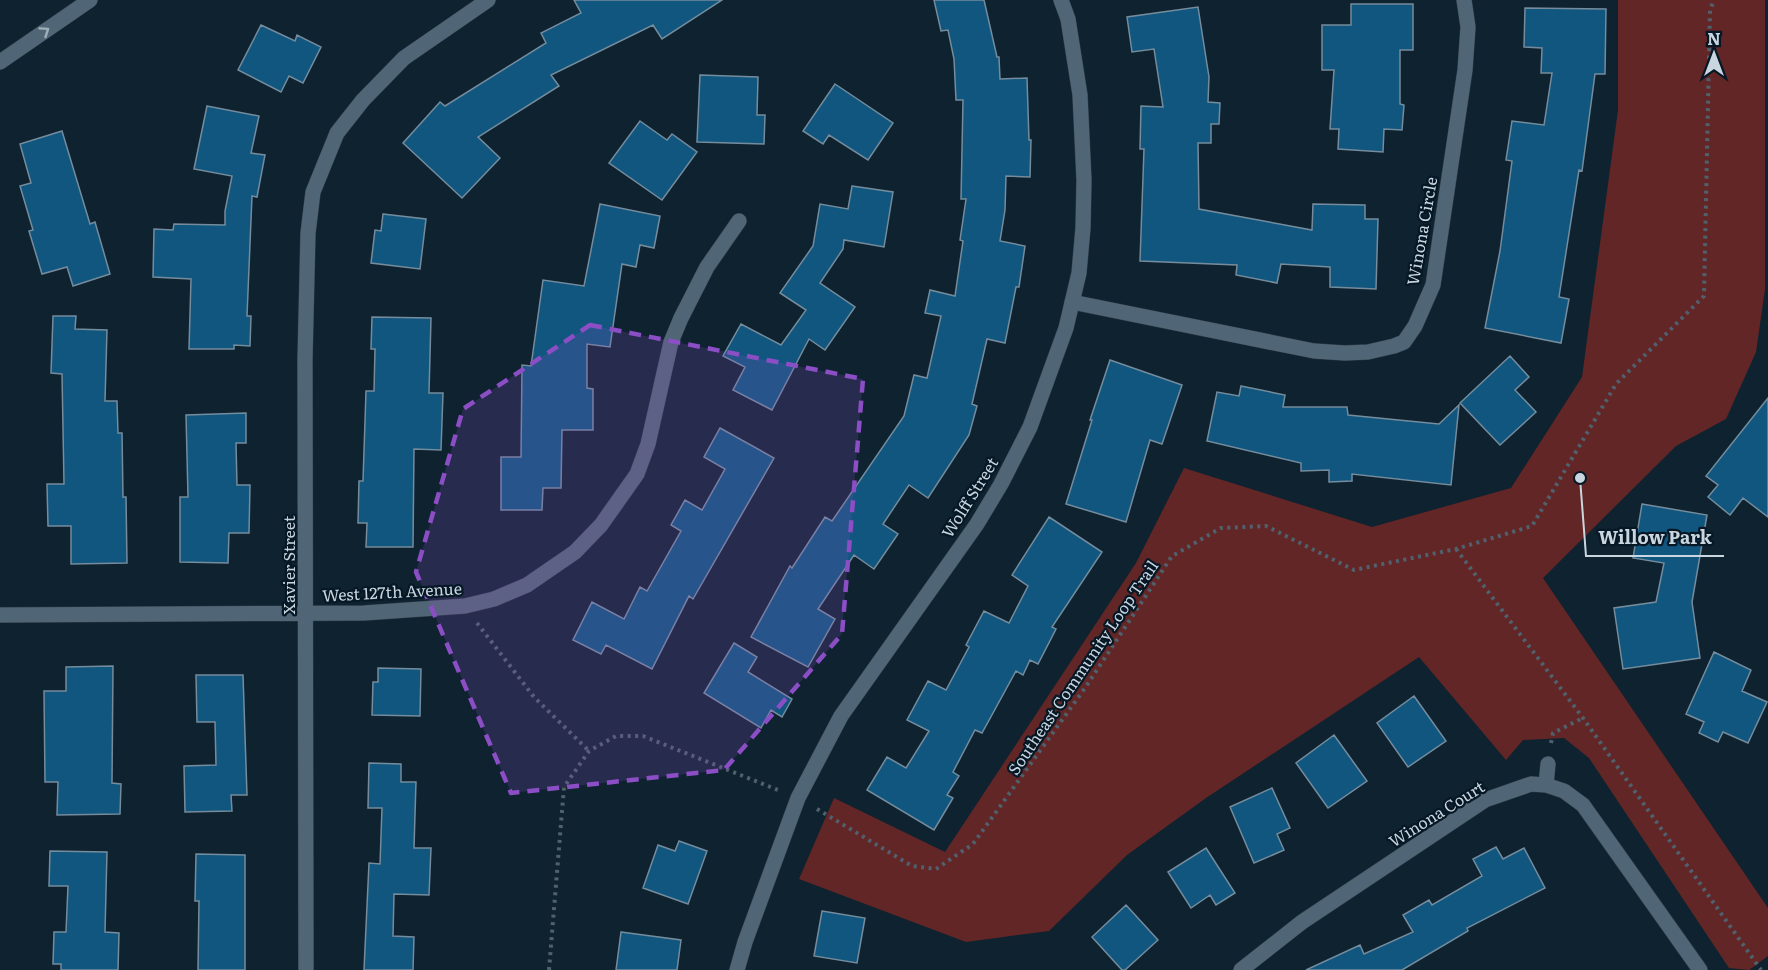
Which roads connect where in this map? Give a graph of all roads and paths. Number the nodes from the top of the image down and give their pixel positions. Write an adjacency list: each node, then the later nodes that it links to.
1 (90, 0): 6 (street, one-way to 1)
2 (488, 0): 11 (street, Xavier Street)
3 (1061, 0): 8 (street, Wolff Street)
4 (1464, 0): 8 (street, Winona Circle)
5 (1714, 0): 9 (path, Southeast Community Loop Trail)
6 (0, 62)
7 (740, 221): 10 (street, West 127th Avenue)
8 (1072, 302): 17 (street, Wolff Street)
9 (1456, 549): 13 (path); 17 (path, Southeast Community Loop Trail)
10 (465, 606): 11 (street, West 127th Avenue); 14 (path)
11 (307, 613): 12 (street, West 127th Avenue); 18 (street, Xavier Street)
12 (0, 615)
13 (1583, 718): 15 (path); 23 (path)
14 (589, 751): 17 (path, Southeast Community Loop Trail); 19 (path, Southeast Community Loop Trail)
15 (1548, 764): 16 (street)
16 (1546, 785): 21 (street, Winona Court); 22 (street)
17 (798, 798): 20 (street, Wolff Street)
18 (306, 970)
19 (549, 970)
20 (737, 970)
21 (1241, 970)
22 (1700, 970)
23 (1761, 970)

